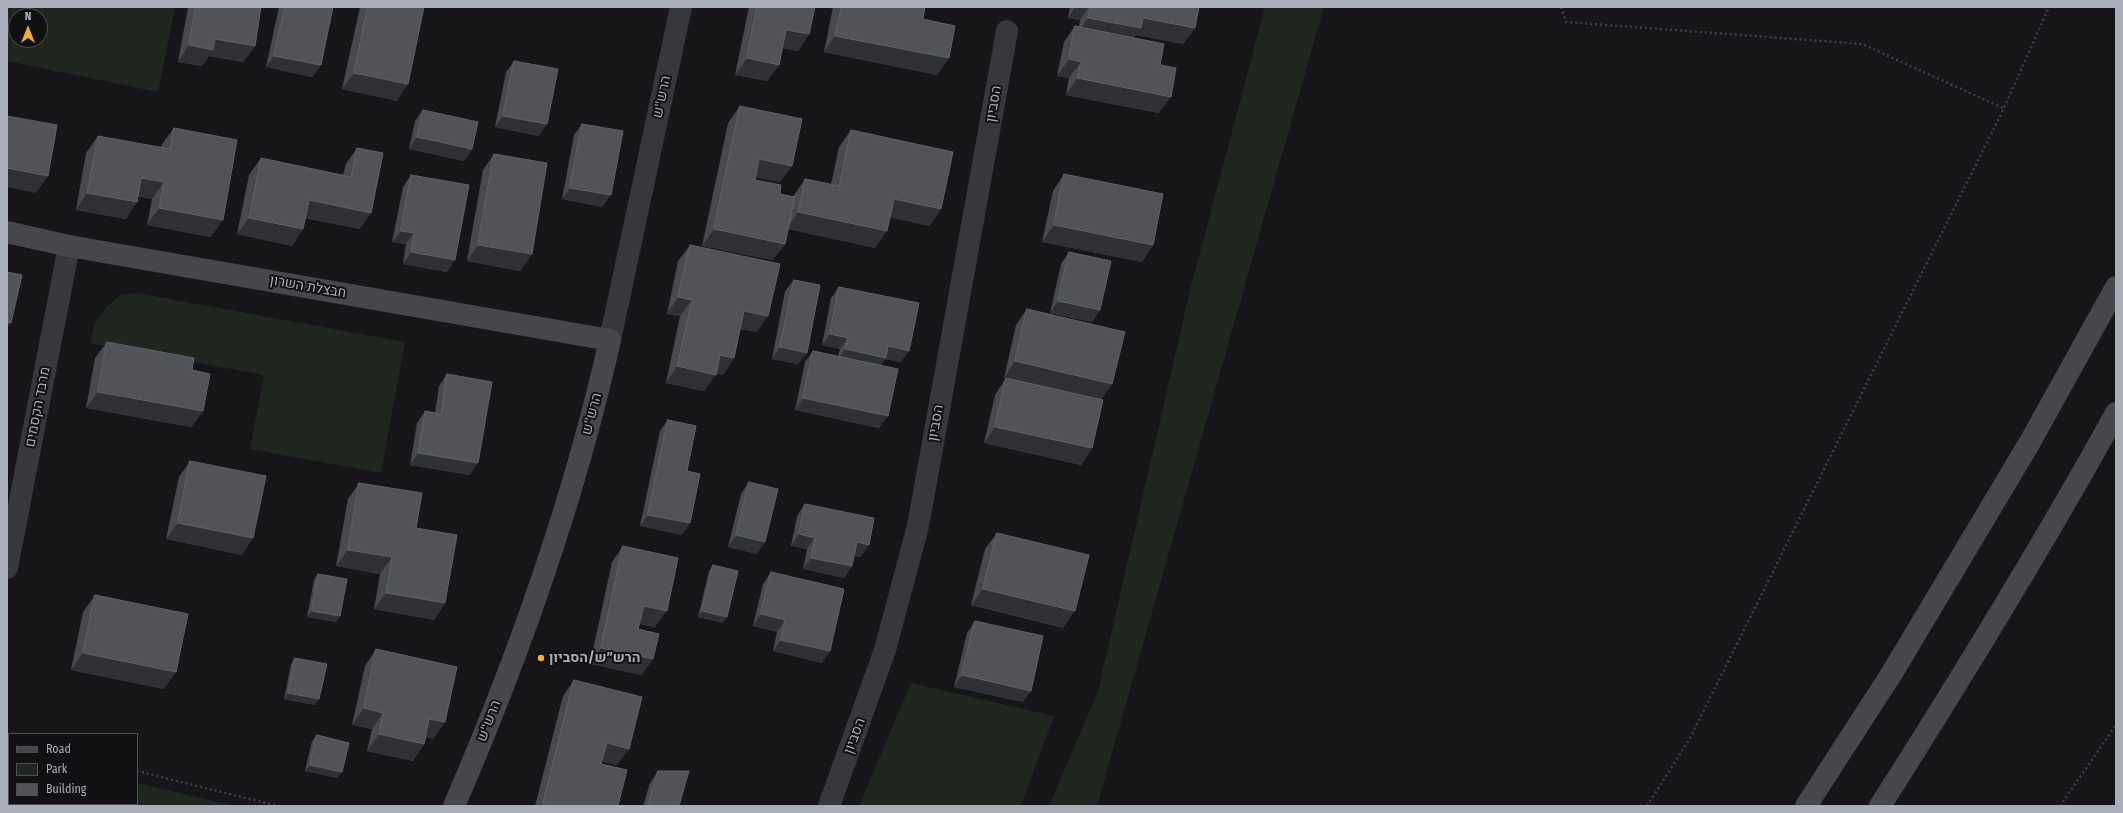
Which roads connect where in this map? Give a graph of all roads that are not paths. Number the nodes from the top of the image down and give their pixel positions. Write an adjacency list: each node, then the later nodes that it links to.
1 (681, 7): 6 (street, הרש''ש)
2 (1008, 31): 10 (street, הסביון)
3 (7, 232): 4 (street, חבצלת השרון)
4 (69, 246): 6 (street, חבצלת השרון); 8 (street, מרבד הקסמים)
5 (2116, 287): 11 (street)
6 (610, 340): 9 (street, הרש''ש)
7 (2116, 413): 12 (street)
8 (7, 568)
9 (454, 806)
10 (829, 806)
11 (1806, 806)
12 (1880, 806)

